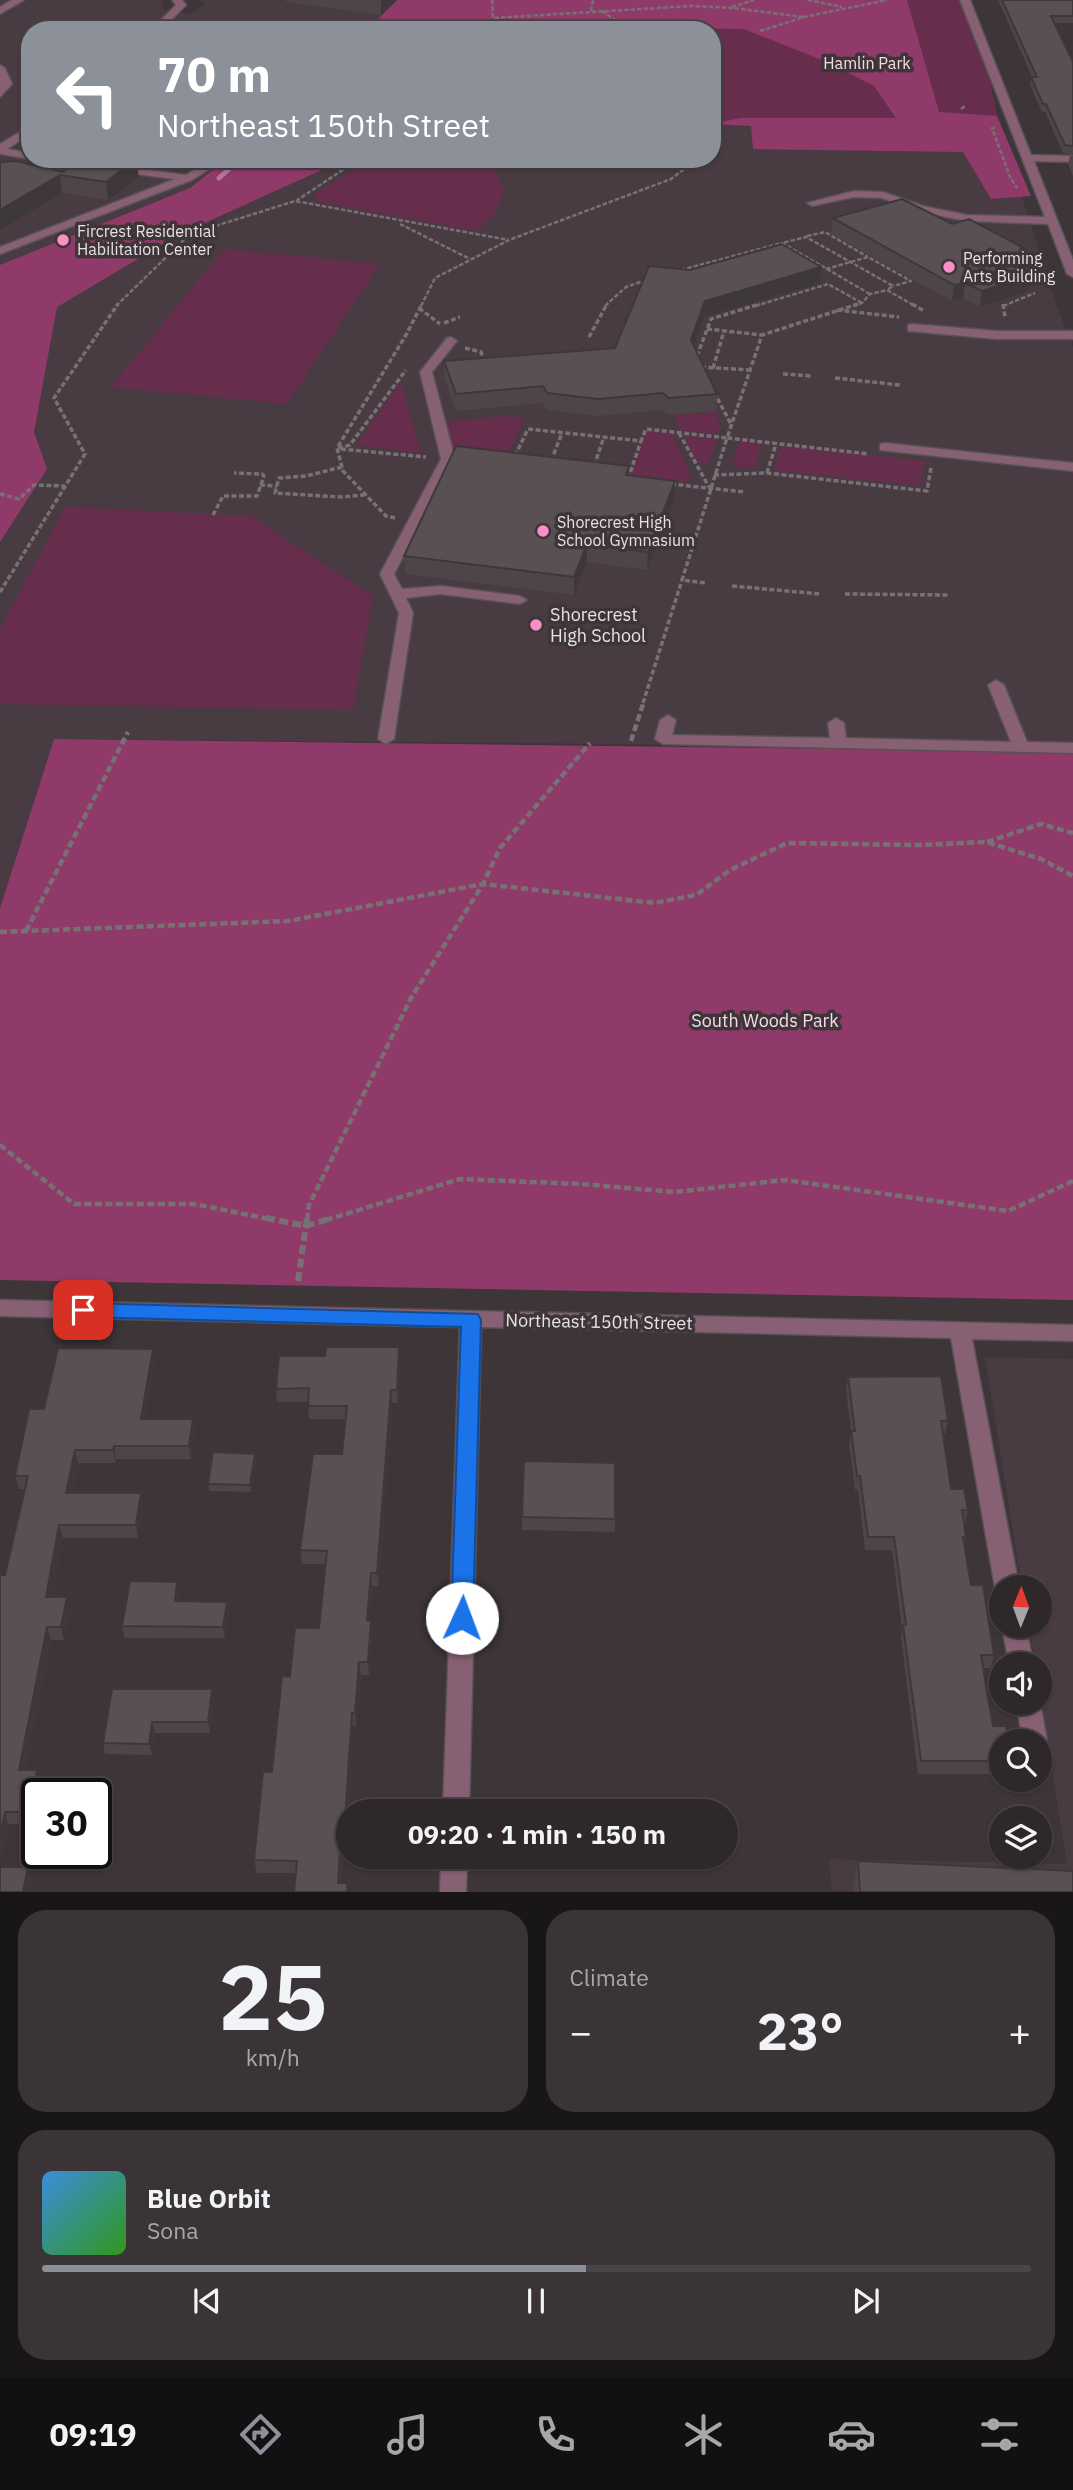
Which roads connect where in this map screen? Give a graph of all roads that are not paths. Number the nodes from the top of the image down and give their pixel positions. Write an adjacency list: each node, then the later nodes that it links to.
1 (19, 0): 4 (street)
2 (177, 0): 5 (street)
3 (965, 0): 11 (street)
4 (0, 11)
5 (166, 21)
6 (0, 68): 7 (street)
7 (0, 94)
8 (21, 135): 9 (street)
9 (0, 150): 10 (street)
10 (21, 154)
11 (1026, 158): 12 (street); 17 (street)
12 (1073, 159)
13 (126, 168): 15 (street)
14 (205, 168): 15 (street)
15 (188, 178): 18 (street)
16 (812, 203): 17 (street)
17 (1052, 221): 19 (street)
18 (0, 251)
19 (1073, 274)
20 (908, 323): 21 (street)
21 (1073, 335)
22 (451, 341): 25 (street)
23 (883, 451): 24 (street)
24 (1073, 467)
25 (397, 594): 26 (street); 30 (street)
26 (520, 600)
27 (996, 685): 32 (street)
28 (668, 720): 31 (street)
29 (836, 723): 31 (street)
30 (386, 738)
31 (838, 741): 32 (street)
32 (1021, 746): 33 (street)
33 (1073, 747)
34 (0, 1308): 35 (street, Northeast 150th Street)
35 (471, 1320): 36 (street, Northeast 150th Street); 39 (street)
36 (960, 1331): 37 (street, Northeast 150th Street); 38 (street)
37 (1073, 1333)
38 (1005, 1575)
39 (456, 1799)
40 (454, 1869): 41 (street)
41 (453, 1892)

